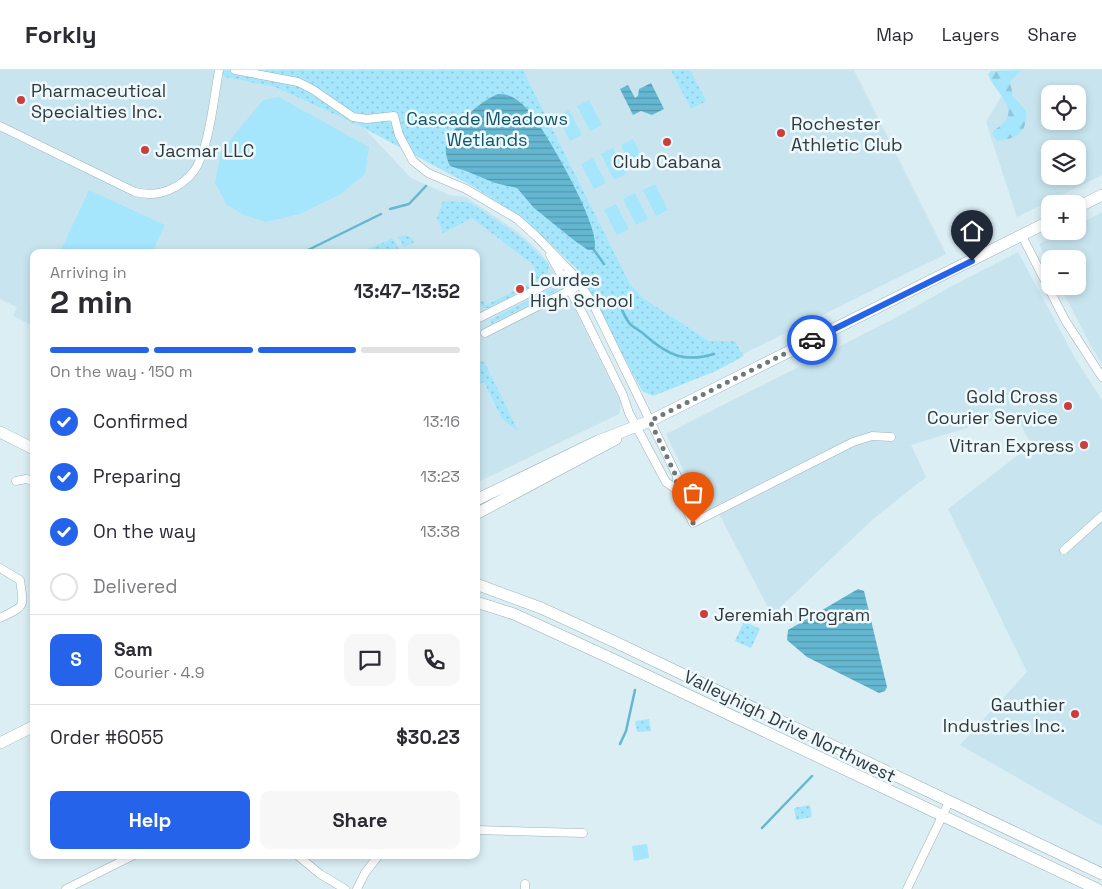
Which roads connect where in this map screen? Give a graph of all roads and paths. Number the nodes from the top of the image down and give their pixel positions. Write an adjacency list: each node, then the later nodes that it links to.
1 (219, 70): 3 (street)
2 (236, 70): 8 (street)
3 (0, 126)
4 (1102, 195): 5 (main road)
5 (1086, 203)
6 (1041, 226): 7 (main road)
7 (1022, 236): 15 (street); 16 (main road)
8 (537, 237): 9 (street); 10 (street)
9 (571, 272): 10 (street); 11 (street)
10 (562, 276): 12 (street); 13 (street)
11 (580, 284): 12 (street); 16 (street)
12 (570, 291): 14 (street); 17 (street)
13 (480, 317)
14 (485, 333)
15 (1102, 377)
16 (650, 421): 17 (main road); 23 (street)
17 (637, 426): 23 (street); 24 (main road); 25 (main road)
18 (0, 432): 20 (main road)
19 (891, 437): 23 (street)
20 (30, 447)
21 (30, 480): 22 (street)
22 (16, 481)
23 (677, 490)
24 (480, 498)
25 (480, 512)
26 (1102, 516): 27 (street)
27 (1064, 550)
28 (0, 568): 33 (street)
29 (480, 585): 36 (main road, Valleyhigh Drive Northwest)
30 (480, 603): 32 (main road, Valleyhigh Drive Northwest)
31 (480, 610): 32 (main road)
32 (514, 614): 37 (main road, Valleyhigh Drive Northwest)
33 (0, 618)
34 (30, 728): 35 (main road)
35 (0, 743)
36 (950, 802): 37 (street); 43 (main road, Valleyhigh Drive Northwest)
37 (943, 816): 47 (street); 48 (main road, Valleyhigh Drive Northwest)
38 (480, 830): 39 (street)
39 (583, 833)
40 (126, 859): 44 (street)
41 (302, 859): 45 (street)
42 (376, 859): 46 (street)
43 (1102, 874)
44 (66, 889)
45 (345, 889)
46 (356, 889)
47 (907, 889)
48 (1097, 889)

